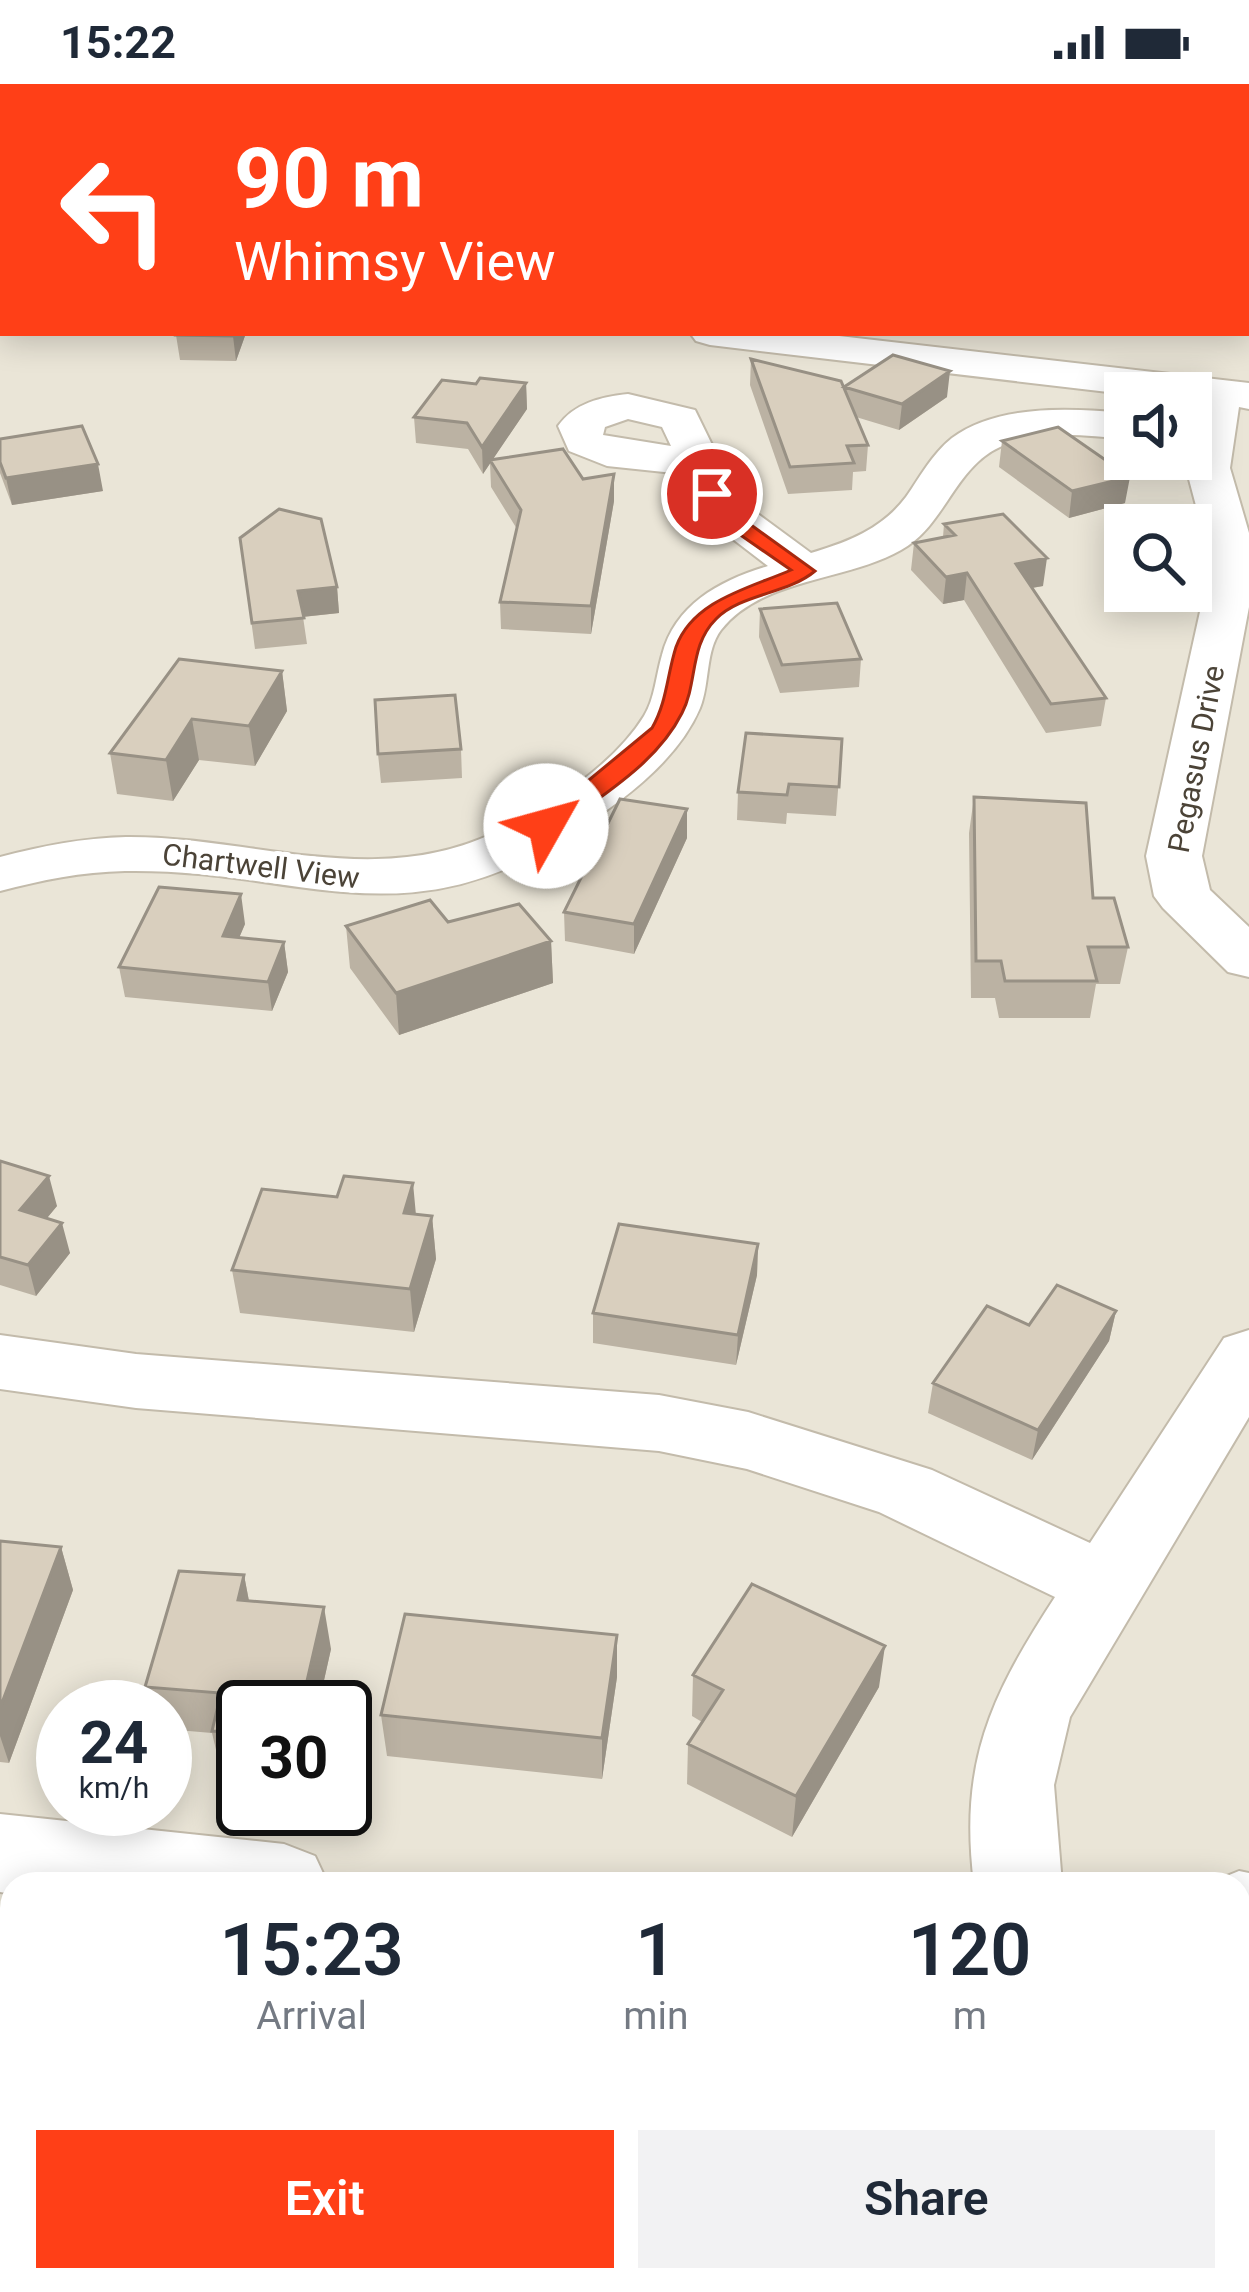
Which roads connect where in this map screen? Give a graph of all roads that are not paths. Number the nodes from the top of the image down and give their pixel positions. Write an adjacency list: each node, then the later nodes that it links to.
1 (729, 336): 2 (street)
2 (1217, 415): 7 (street, Pegasus Drive)
3 (1104, 426): 5 (street, Chartwell View)
4 (695, 462): 5 (street)
5 (805, 571): 6 (street, Chartwell View)
6 (0, 874)
7 (1237, 935)
8 (1249, 1357): 10 (street)
9 (0, 1362): 10 (street)
10 (1102, 1584): 13 (street)
11 (0, 1853): 12 (street)
12 (174, 1872)
13 (1017, 1872)

